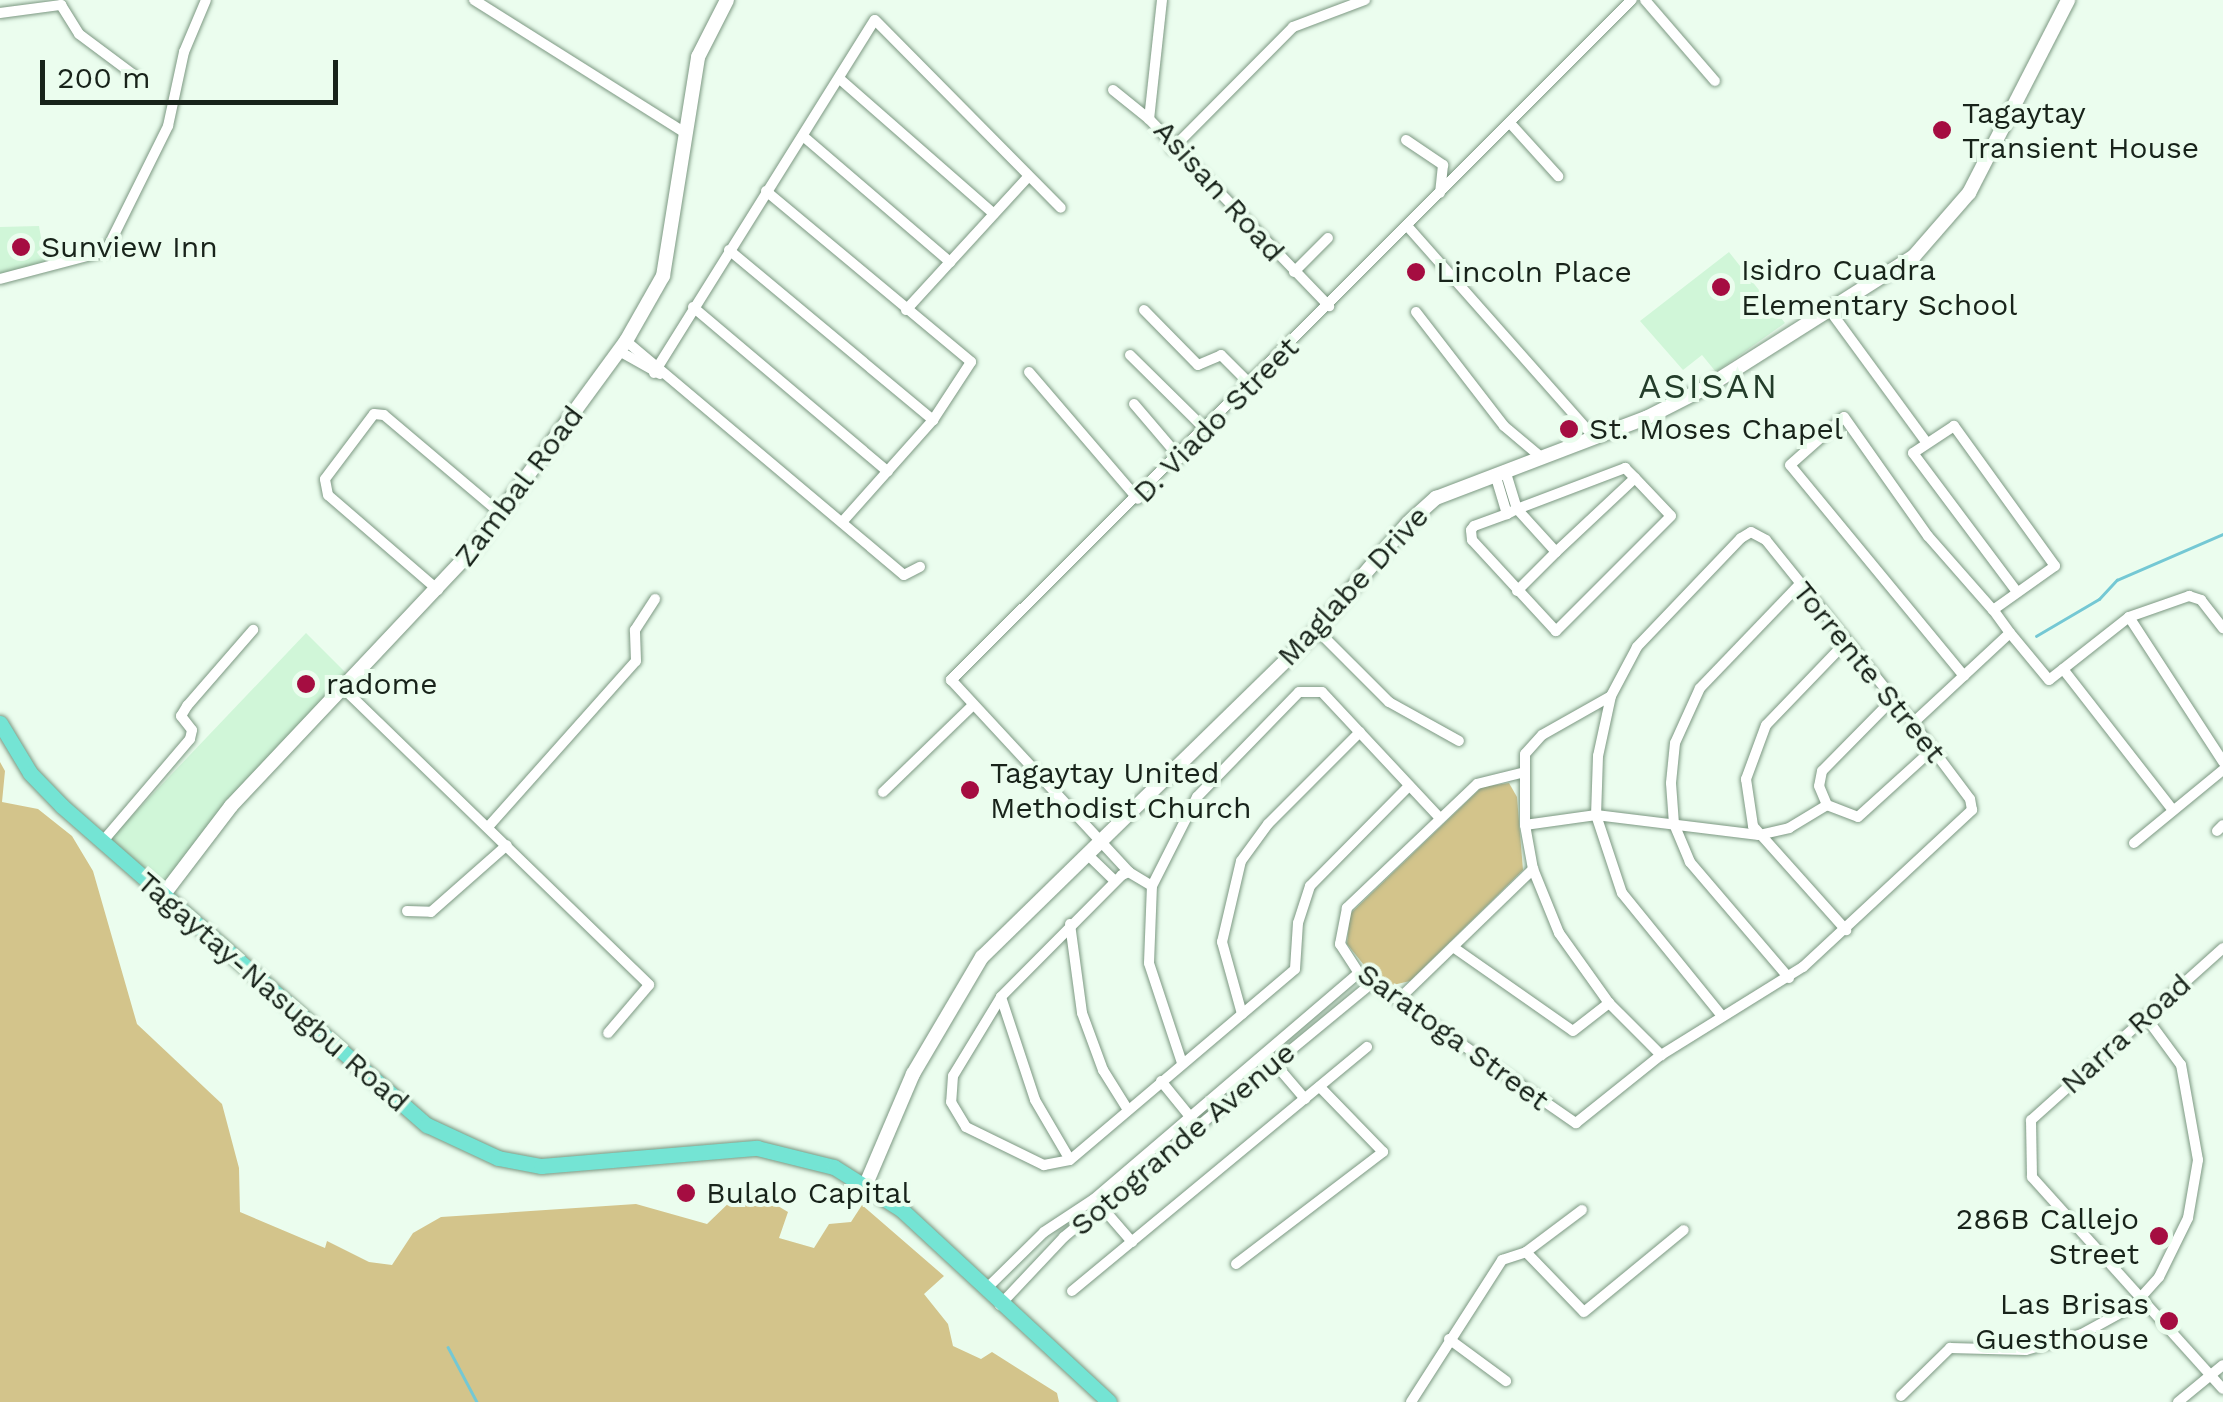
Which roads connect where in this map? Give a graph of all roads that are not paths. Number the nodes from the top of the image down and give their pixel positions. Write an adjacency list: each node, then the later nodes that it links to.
1 (206, 0): 31 (street)
2 (474, 0): 16 (street)
3 (728, 0): 16 (main road, Zambal Road)
4 (1162, 0): 14 (street, Asisan Road)
5 (1365, 0): 19 (street)
6 (1632, 0): 15 (street, D. Viado Street)
7 (1645, 0): 12 (street)
8 (2068, 0): 37 (main road, Maglabe Drive)
9 (0, 13): 10 (street)
10 (134, 75)
11 (841, 80): 17 (street); 21 (street); 25 (street)
12 (1716, 81)
13 (1113, 90): 14 (street)
14 (1149, 119): 19 (street, Asisan Road)
15 (1510, 123): 20 (street); 23 (street, D. Viado Street)
16 (684, 132): 38 (main road, Zambal Road)
17 (803, 136): 22 (street); 29 (street)
18 (1406, 140): 23 (street)
19 (1172, 149): 30 (street, Asisan Road)
20 (1558, 176)
21 (1028, 177): 24 (street); 25 (street)
22 (766, 190): 28 (street); 34 (street)
23 (1440, 193): 26 (street, D. Viado Street)
24 (1061, 208)
25 (994, 214): 29 (street)
26 (1409, 228): 32 (street, D. Viado Street); 46 (street)
27 (1328, 238): 30 (street)
28 (729, 250): 33 (street); 44 (street)
29 (950, 262): 34 (street)
30 (1294, 272): 32 (street, Asisan Road)
31 (0, 279)
32 (1329, 306): 42 (street, D. Viado Street)
33 (694, 308): 40 (street); 50 (street)
34 (906, 310): 44 (street)
35 (1144, 310): 42 (street)
36 (1416, 312): 48 (street)
37 (1831, 312): 46 (main road, Maglabe Drive); 47 (street)
38 (623, 346): 40 (street); 55 (main road, Zambal Road)
39 (1130, 354): 45 (street)
40 (660, 371): 56 (street)
41 (1029, 372): 53 (street)
42 (1252, 386): 45 (street, D. Viado Street)
43 (1134, 404): 49 (street)
44 (933, 420): 50 (street)
45 (1207, 431): 49 (street, D. Viado Street)
46 (1595, 438): 48 (main road, Maglabe Drive)
47 (1927, 443): 62 (street); 62 (street)
48 (1541, 457): 51 (main road, Maglabe Drive)
49 (1180, 458): 53 (street, D. Viado Street)
50 (888, 472): 56 (street)
51 (1500, 472): 54 (street); 68 (main road, Maglabe Drive)
52 (1635, 478): 54 (street); 57 (street); 61 (street)
53 (1138, 499): 76 (street, D. Viado Street)
54 (1512, 511): 57 (street); 61 (street)
55 (501, 514): 60 (main road, Zambal Road); 60 (street)
56 (842, 522): 58 (street)
57 (1556, 552): 61 (street)
58 (920, 568)
59 (1798, 586): 70 (street, Torrente Street); 74 (street, Torrente Street); 93 (street)
60 (438, 590): 73 (main road, Zambal Road)
61 (1517, 591)
62 (2017, 592): 64 (street)
63 (655, 600): 94 (street)
64 (1993, 610): 69 (street); 72 (street)
65 (2128, 617): 66 (street); 71 (street); 82 (street)
66 (2223, 628)
67 (253, 630): 96 (street)
68 (1317, 630): 80 (street); 97 (main road, Maglabe Drive)
69 (2010, 633): 71 (street); 72 (street)
70 (1846, 642): 75 (street, Torrente Street); 95 (street)
71 (2063, 669): 88 (street)
72 (1964, 676): 78 (street)
73 (346, 691): 94 (street); 105 (main road, Zambal Road)
74 (1611, 696): 84 (street); 89 (street)
75 (1892, 699): 78 (street, Torrente Street); 87 (street)
76 (972, 706): 86 (street); 97 (street, D. Viado Street)
77 (0, 722): 96 (main road, Tagaytay-Nasugbu Road)
78 (1913, 723): 81 (street, Torrente Street)
79 (1360, 732): 85 (street); 104 (street); 119 (street)
80 (1459, 741)
81 (1933, 749): 87 (street); 90 (street, Torrente Street)
82 (2223, 762)
83 (2223, 770): 88 (street)
84 (1521, 773): 91 (street, Saratoga Street); 92 (street)
85 (1410, 786): 91 (street); 111 (street)
86 (883, 792)
87 (1827, 804): 95 (street)
88 (2172, 808): 98 (street)
89 (1596, 815): 92 (street); 93 (street); 120 (street)
90 (1969, 815): 108 (street, Saratoga Street)
91 (1440, 818): 113 (street, Saratoga Street)
92 (1525, 824): 101 (street)
93 (1674, 824): 95 (street); 114 (street)
94 (488, 827): 99 (street)
95 (1760, 835): 108 (street)
96 (103, 841): 105 (main road, Tagaytay-Nasugbu Road)
97 (1098, 842): 100 (main road, Maglabe Drive); 102 (street, D. Viado Street)
98 (2134, 843)
99 (507, 845): 106 (street); 122 (street)
100 (1087, 854): 103 (street); 135 (main road, Maglabe Drive)
101 (1533, 869): 109 (street); 118 (street)
102 (1129, 872): 103 (street); 104 (street, D. Viado Street)
103 (1115, 881): 107 (street)
104 (1152, 886): 126 (street)
105 (164, 894): 135 (main road, Tagaytay-Nasugbu Road)
106 (407, 911)
107 (1070, 924): 116 (street); 131 (street)
108 (1846, 930): 114 (street, Saratoga Street)
109 (1453, 947): 117 (street); 118 (street)
110 (2223, 948): 121 (street, Narra Road)
111 (1298, 964): 112 (street); 119 (street)
112 (1310, 967)
113 (1360, 973): 115 (street, Saratoga Street); 124 (street, Sotogrande Avenue)
114 (1789, 978): 120 (street, Saratoga Street)
115 (1373, 982): 117 (street, Saratoga Street); 127 (street, Sotogrande Avenue)
116 (1001, 997): 134 (street); 134 (street)
117 (1399, 999): 125 (street, Saratoga Street)
118 (1609, 1003): 125 (street)
119 (1242, 1014): 126 (street)
120 (1722, 1016): 125 (street, Saratoga Street)
121 (2145, 1016): 149 (street); 149 (street, Narra Road)
122 (608, 1033)
123 (1366, 1047): 129 (street)
124 (1266, 1053): 127 (street); 132 (street, Sotogrande Avenue)
125 (1661, 1056)
126 (1182, 1063): 128 (street)
127 (1274, 1063): 130 (street); 133 (street, Sotogrande Avenue)
128 (1161, 1081): 131 (street); 132 (street)
129 (1320, 1087): 130 (street); 146 (street)
130 (1305, 1100): 143 (street)
131 (1128, 1110): 134 (street)
132 (1190, 1117): 133 (street); 136 (street, Sotogrande Avenue)
133 (1199, 1127): 137 (street, Sotogrande Avenue)
134 (1070, 1160)
135 (866, 1184): 147 (main road, Tagaytay-Nasugbu Road)
136 (1094, 1198): 137 (street); 139 (street, Sotogrande Avenue)
137 (1103, 1209): 141 (street, Sotogrande Avenue); 143 (street)
138 (1582, 1210): 144 (street)
139 (1054, 1224): 141 (street); 142 (street, Sotogrande Avenue)
140 (1684, 1230): 144 (street)
141 (1064, 1237): 145 (street, Sotogrande Avenue)
142 (1036, 1241): 145 (street); 147 (street, Sotogrande Avenue)
143 (1132, 1242): 148 (street)
144 (1526, 1252): 151 (street)
145 (1047, 1253): 150 (street, Sotogrande Avenue)
146 (1236, 1264)
147 (986, 1289): 150 (main road, Tagaytay-Nasugbu Road)
148 (1072, 1291)
149 (2140, 1299): 153 (street); 156 (street)
150 (1000, 1305): 157 (main road, Tagaytay-Nasugbu Road)
151 (1449, 1339): 154 (street); 158 (street)
152 (2223, 1365): 153 (street)
153 (2212, 1377): 155 (street); 159 (street)
154 (1506, 1381)
155 (2223, 1389)
156 (1901, 1396)
157 (1109, 1402)
158 (1411, 1402)
159 (2178, 1402)

